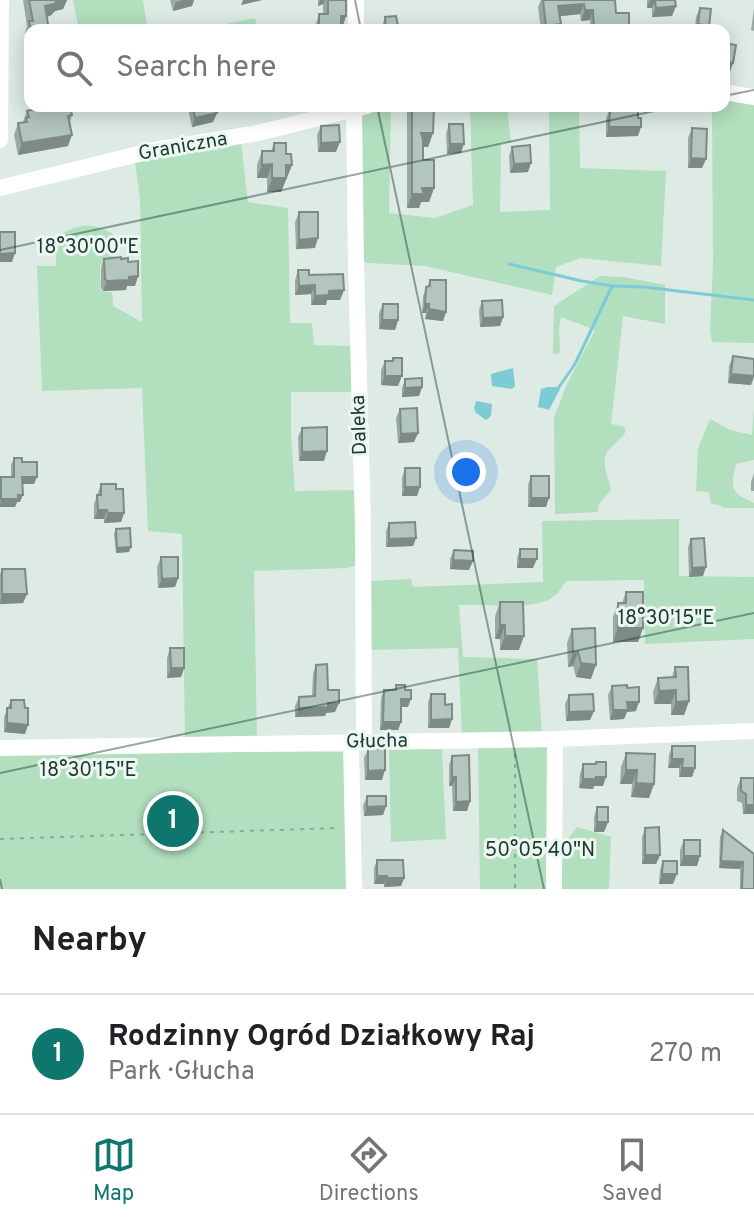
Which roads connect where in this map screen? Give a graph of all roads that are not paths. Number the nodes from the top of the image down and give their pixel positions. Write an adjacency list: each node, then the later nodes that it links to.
1 (1, 0): 8 (street)
2 (356, 0): 3 (street)
3 (356, 24)
4 (730, 93): 5 (street)
5 (754, 97)
6 (339, 112): 9 (street, Graniczna)
7 (358, 112): 12 (street, Daleka)
8 (0, 140)
9 (0, 188)
10 (754, 731): 11 (street, Głucha)
11 (555, 739): 12 (street, Głucha); 15 (street)
12 (357, 742): 13 (street, Głucha); 14 (street, Daleka)
13 (0, 748)
14 (354, 889)
15 (554, 889)

